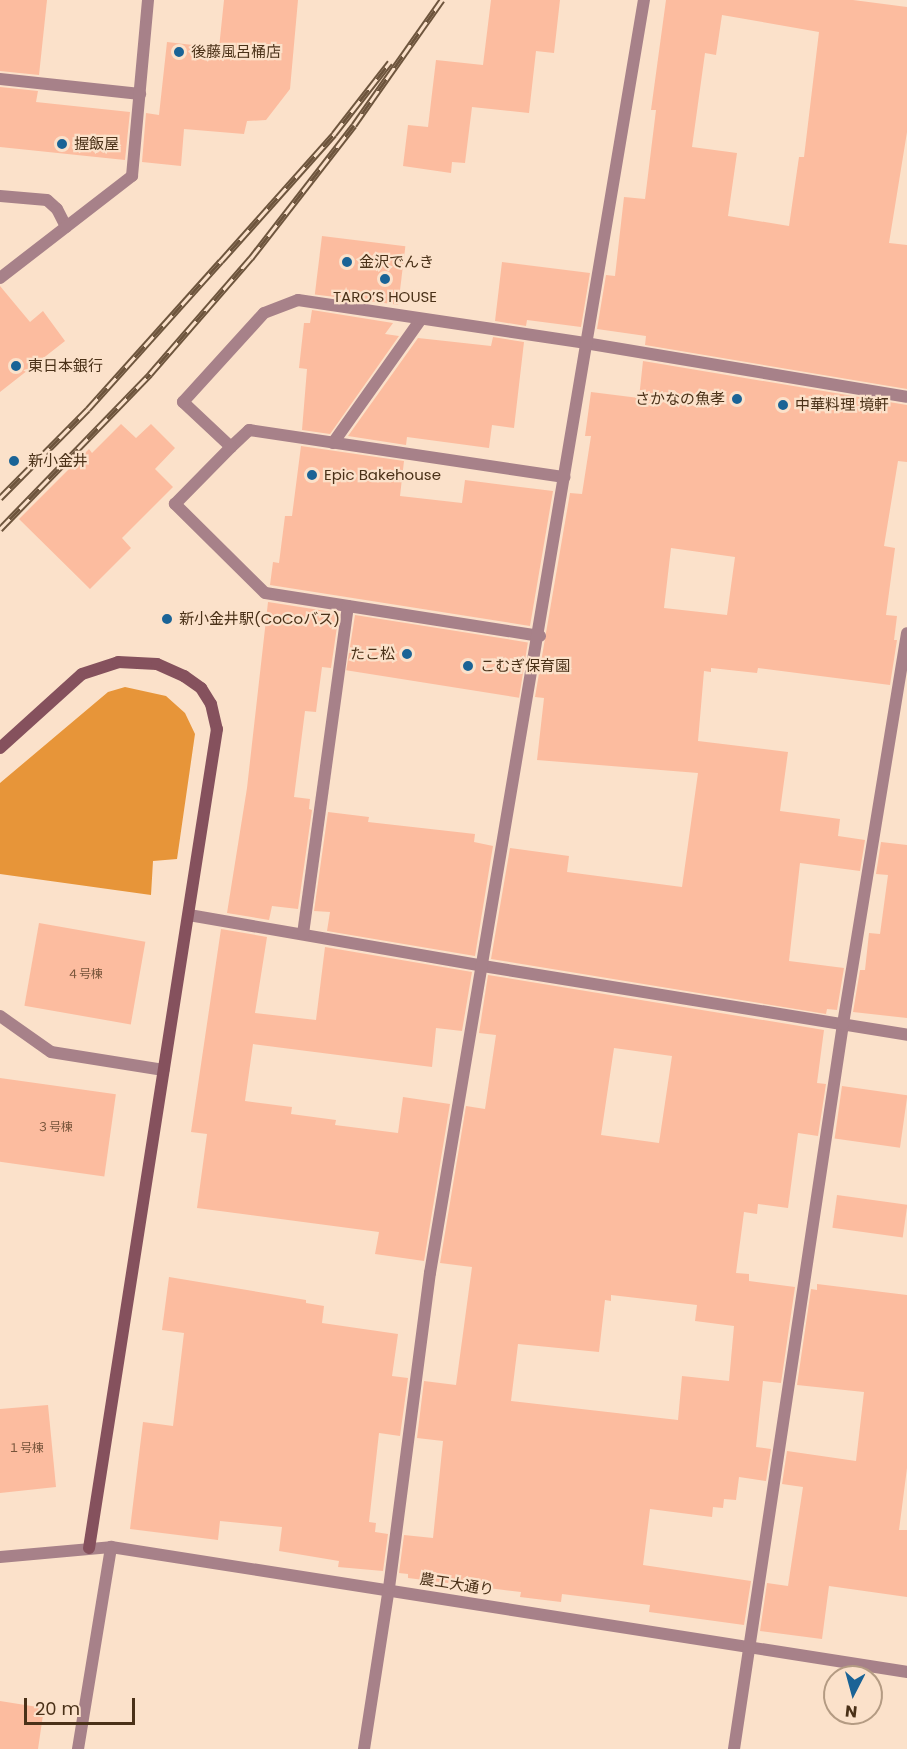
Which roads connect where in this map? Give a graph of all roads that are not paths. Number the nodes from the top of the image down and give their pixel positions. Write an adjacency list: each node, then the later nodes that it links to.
1 (148, 0): 4 (street)
2 (644, 0): 9 (street)
3 (0, 79): 4 (street)
4 (140, 94): 6 (street)
5 (0, 196): 6 (street)
6 (66, 227): 7 (street)
7 (0, 278)
8 (421, 319): 9 (street); 11 (street); 12 (street)
9 (585, 343): 10 (street); 13 (street)
10 (907, 397)
11 (333, 443): 12 (street); 13 (street)
12 (231, 447): 14 (street)
13 (565, 477): 16 (street)
14 (348, 606): 16 (street); 19 (street)
15 (907, 633): 22 (street)
16 (540, 636): 20 (street)
17 (0, 748): 18 (street)
18 (189, 915): 19 (street); 24 (street)
19 (303, 934): 20 (street)
20 (483, 966): 22 (street); 28 (street)
21 (0, 1016): 24 (street)
22 (843, 1024): 23 (street); 29 (street)
23 (907, 1035)
24 (164, 1070): 26 (street)
25 (111, 1547): 26 (street, 農工大通り); 28 (street, 農工大通り); 31 (street)
26 (89, 1548): 27 (street, 農工大通り)
27 (0, 1557)
28 (390, 1588): 29 (street, 農工大通り); 32 (street)
29 (750, 1648): 30 (street, 農工大通り); 33 (street)
30 (907, 1672)
31 (78, 1749)
32 (364, 1749)
33 (734, 1749)

